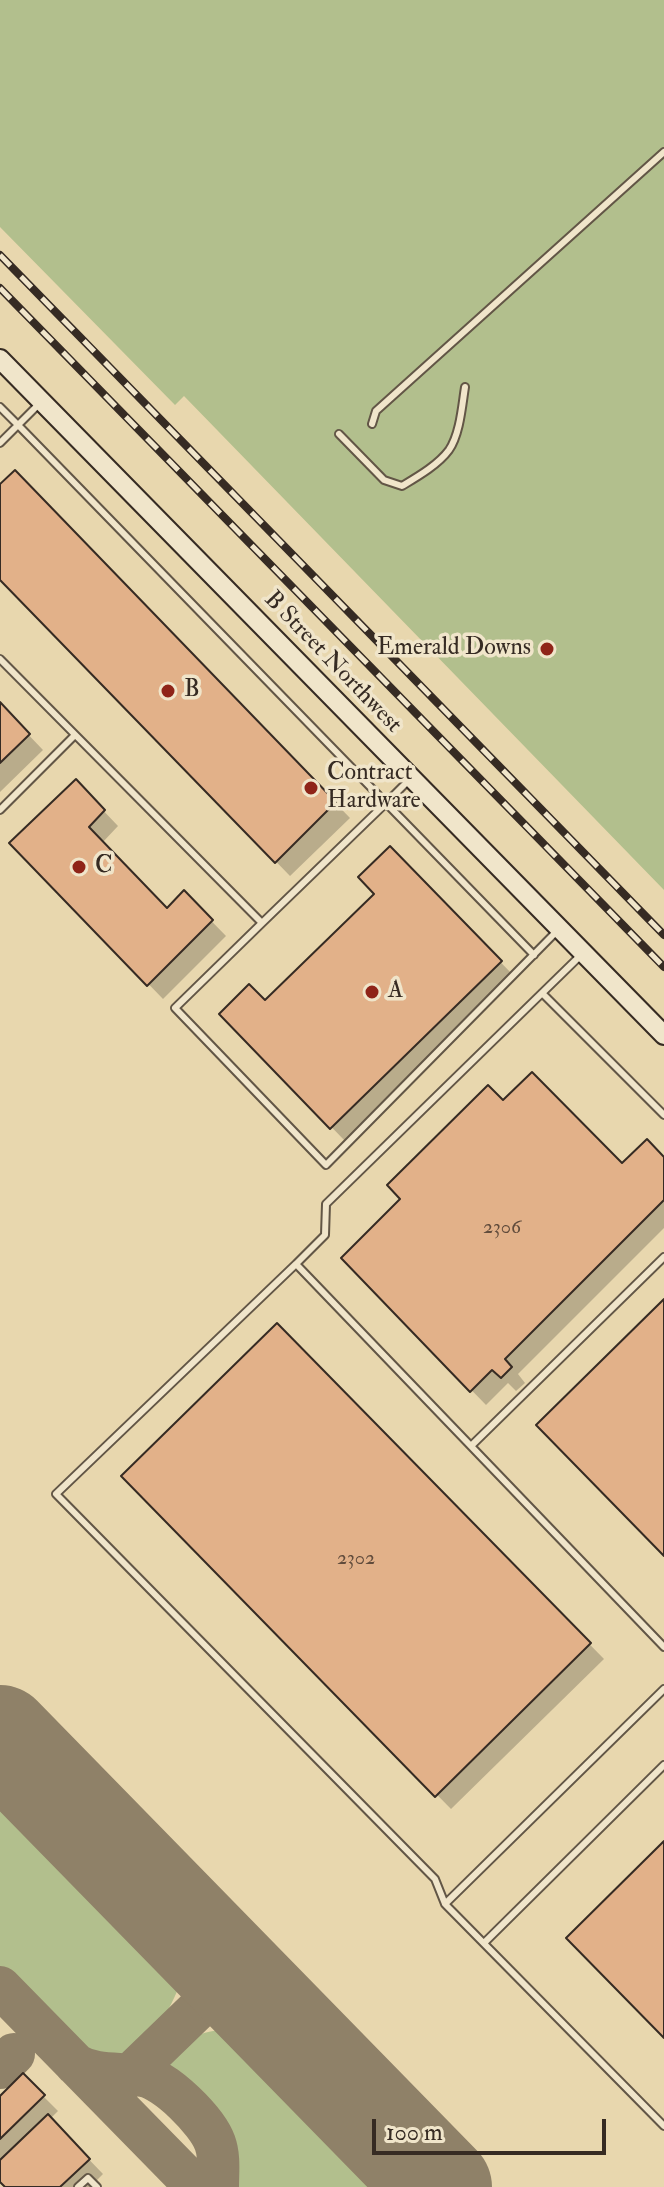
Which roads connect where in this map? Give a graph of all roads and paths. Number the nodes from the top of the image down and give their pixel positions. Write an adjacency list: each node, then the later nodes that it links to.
1 (664, 152): 3 (lane)
2 (664, 162): 3 (lane)
3 (649, 166): 8 (lane)
4 (0, 359): 6 (street, B Street Northwest)
5 (465, 387): 10 (lane)
6 (42, 402): 9 (lane); 14 (street, B Street Northwest)
7 (0, 407): 9 (lane)
8 (372, 424)
9 (18, 425): 11 (lane); 15 (lane)
10 (339, 434)
11 (0, 443)
12 (0, 659): 13 (lane)
13 (75, 735): 16 (lane); 17 (lane)
14 (411, 778): 15 (lane); 18 (street, B Street Northwest)
15 (386, 803): 17 (lane); 20 (lane)
16 (0, 810)
17 (262, 923): 20 (lane)
18 (559, 929): 19 (street, B Street Northwest); 20 (lane)
19 (583, 953): 21 (lane); 22 (street, B Street Northwest)
20 (534, 955)
21 (542, 993): 23 (lane); 25 (lane)
22 (664, 1035)
23 (664, 1115)
24 (664, 1257): 26 (lane)
25 (296, 1264): 26 (lane); 30 (lane)
26 (471, 1446): 27 (lane)
27 (664, 1647)
28 (664, 1689): 30 (lane)
29 (664, 1765): 31 (lane)
30 (445, 1904): 31 (lane)
31 (484, 1943): 32 (lane)
32 (664, 2126)
33 (78, 2187): 34 (lane)
34 (97, 2187)

